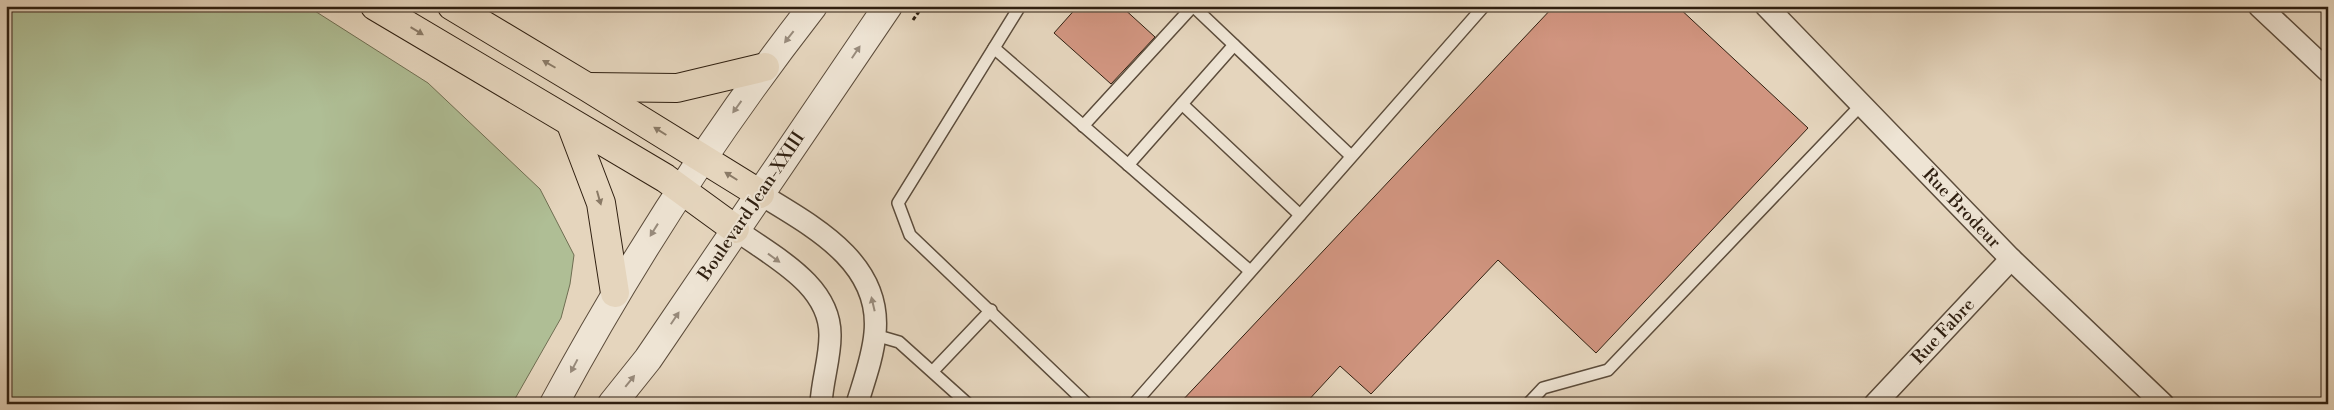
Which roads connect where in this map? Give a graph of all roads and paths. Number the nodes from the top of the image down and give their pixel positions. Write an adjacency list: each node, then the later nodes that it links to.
1 (375, 6): 17 (highway, one-way to 17)
2 (452, 6): 14 (highway, one-way to 2)
3 (813, 6): 12 (street, one-way to 12)
4 (888, 6): 23 (street, Boulevard Jean-XXIII, one-way to 4)
5 (1020, 6): 11 (lane)
6 (1193, 6): 10 (lane); 18 (lane)
7 (1484, 6): 19 (lane)
8 (1766, 6): 16 (street, Rue Brodeur)
9 (2259, 6): 13 (street)
10 (1234, 44): 15 (lane); 19 (lane)
11 (994, 48): 18 (lane); 29 (lane)
12 (765, 67): 14 (highway); 20 (street, one-way to 20)
13 (2328, 71)
14 (587, 87): 20 (highway, one-way to 14)
15 (1182, 104): 21 (lane); 24 (lane)
16 (1862, 104): 26 (street, Rue Brodeur); 39 (lane)
17 (571, 124): 22 (highway); 28 (highway, one-way to 28)
18 (1083, 126): 21 (lane)
19 (1351, 156): 24 (lane)
20 (701, 157): 22 (street); 23 (highway, one-way to 20)
21 (1128, 165): 27 (lane)
22 (680, 189): 25 (highway); 28 (street, one-way to 28)
23 (760, 194): 25 (street, Boulevard Jean-XXIII); 30 (street, one-way to 23)
24 (1300, 215): 27 (lane)
25 (735, 229): 33 (street, Boulevard Jean-XXIII, one-way to 25); 34 (street, one-way to 34)
26 (2010, 258): 40 (street, Rue Fabre); 41 (street, Rue Brodeur)
27 (1250, 271): 38 (lane)
28 (615, 293): 32 (street, one-way to 32)
29 (991, 310): 31 (lane); 37 (lane)
30 (875, 335): 31 (lane); 35 (street)
31 (933, 371): 36 (lane)
32 (554, 404)
33 (612, 404)
34 (821, 404)
35 (856, 404)
36 (968, 404)
37 (1087, 404)
38 (1134, 404)
39 (1528, 404)
40 (1875, 404)
41 (2163, 404)

